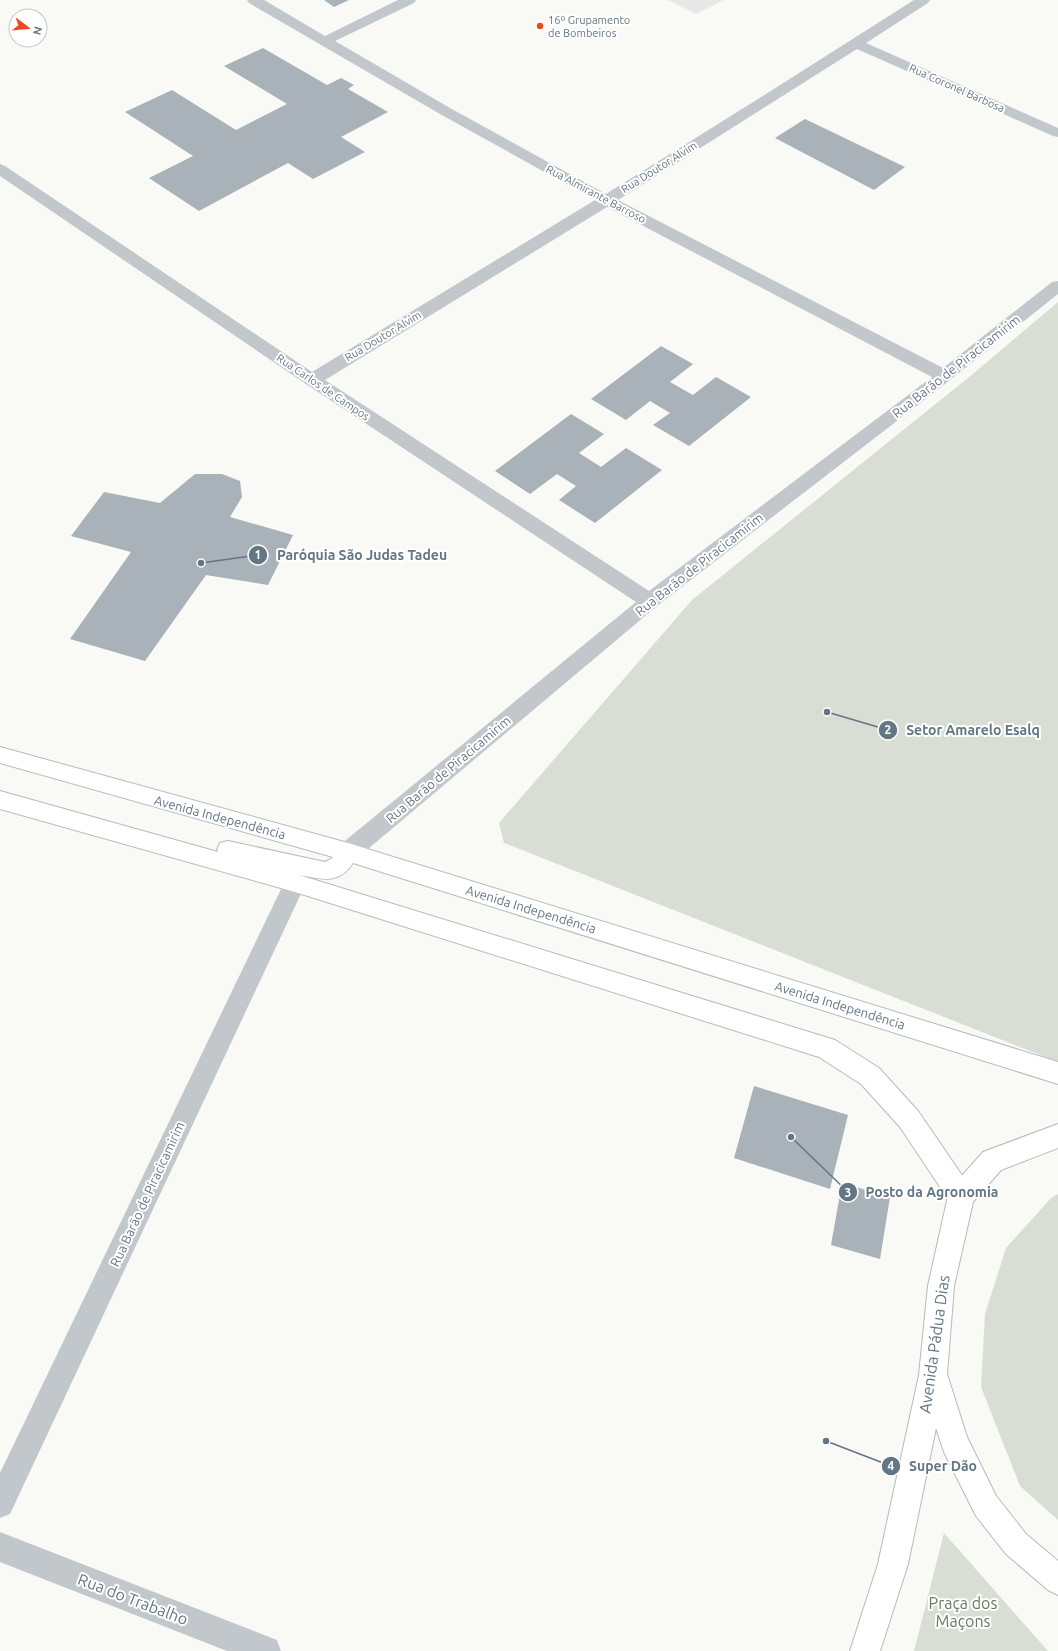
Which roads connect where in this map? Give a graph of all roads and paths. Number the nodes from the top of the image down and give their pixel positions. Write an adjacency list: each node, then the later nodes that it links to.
1 (254, 0): 4 (street, Rua Almirante Barroso)
2 (409, 0): 4 (street)
3 (923, 0): 5 (street, Rua Doutor Alvim)
4 (325, 41): 8 (street, Rua Almirante Barroso)
5 (856, 44): 6 (street, Rua Coronel Barbosa); 8 (street, Rua Doutor Alvim)
6 (1058, 133)
7 (0, 169): 11 (street, Rua Carlos de Campos)
8 (606, 200): 10 (street, Rua Almirante Barroso); 11 (street, Rua Doutor Alvim)
9 (1058, 286): 10 (street, Rua Barão de Piracicamirim)
10 (944, 376): 12 (street, Rua Barão de Piracicamirim)
11 (312, 380): 12 (street, Rua Carlos de Campos)
12 (650, 601): 16 (street, Rua Barão de Piracicamirim)
13 (0, 755): 16 (main road, Avenida Independência)
14 (0, 800): 15 (main road)
15 (63, 817): 16 (main road); 17 (main road)
16 (348, 852): 18 (main road, Avenida Independência)
17 (295, 883): 20 (main road); 22 (street, Rua Barão de Piracicamirim)
18 (1058, 1073)
19 (1058, 1136): 20 (main road, Avenida Pádua Dias)
20 (961, 1196): 21 (main road, Avenida Pádua Dias)
21 (933, 1375): 24 (main road); 26 (main road, Avenida Pádua Dias)
22 (0, 1504)
23 (0, 1547): 25 (street, Rua do Trabalho)
24 (1058, 1580)
25 (266, 1651)
26 (866, 1651)

